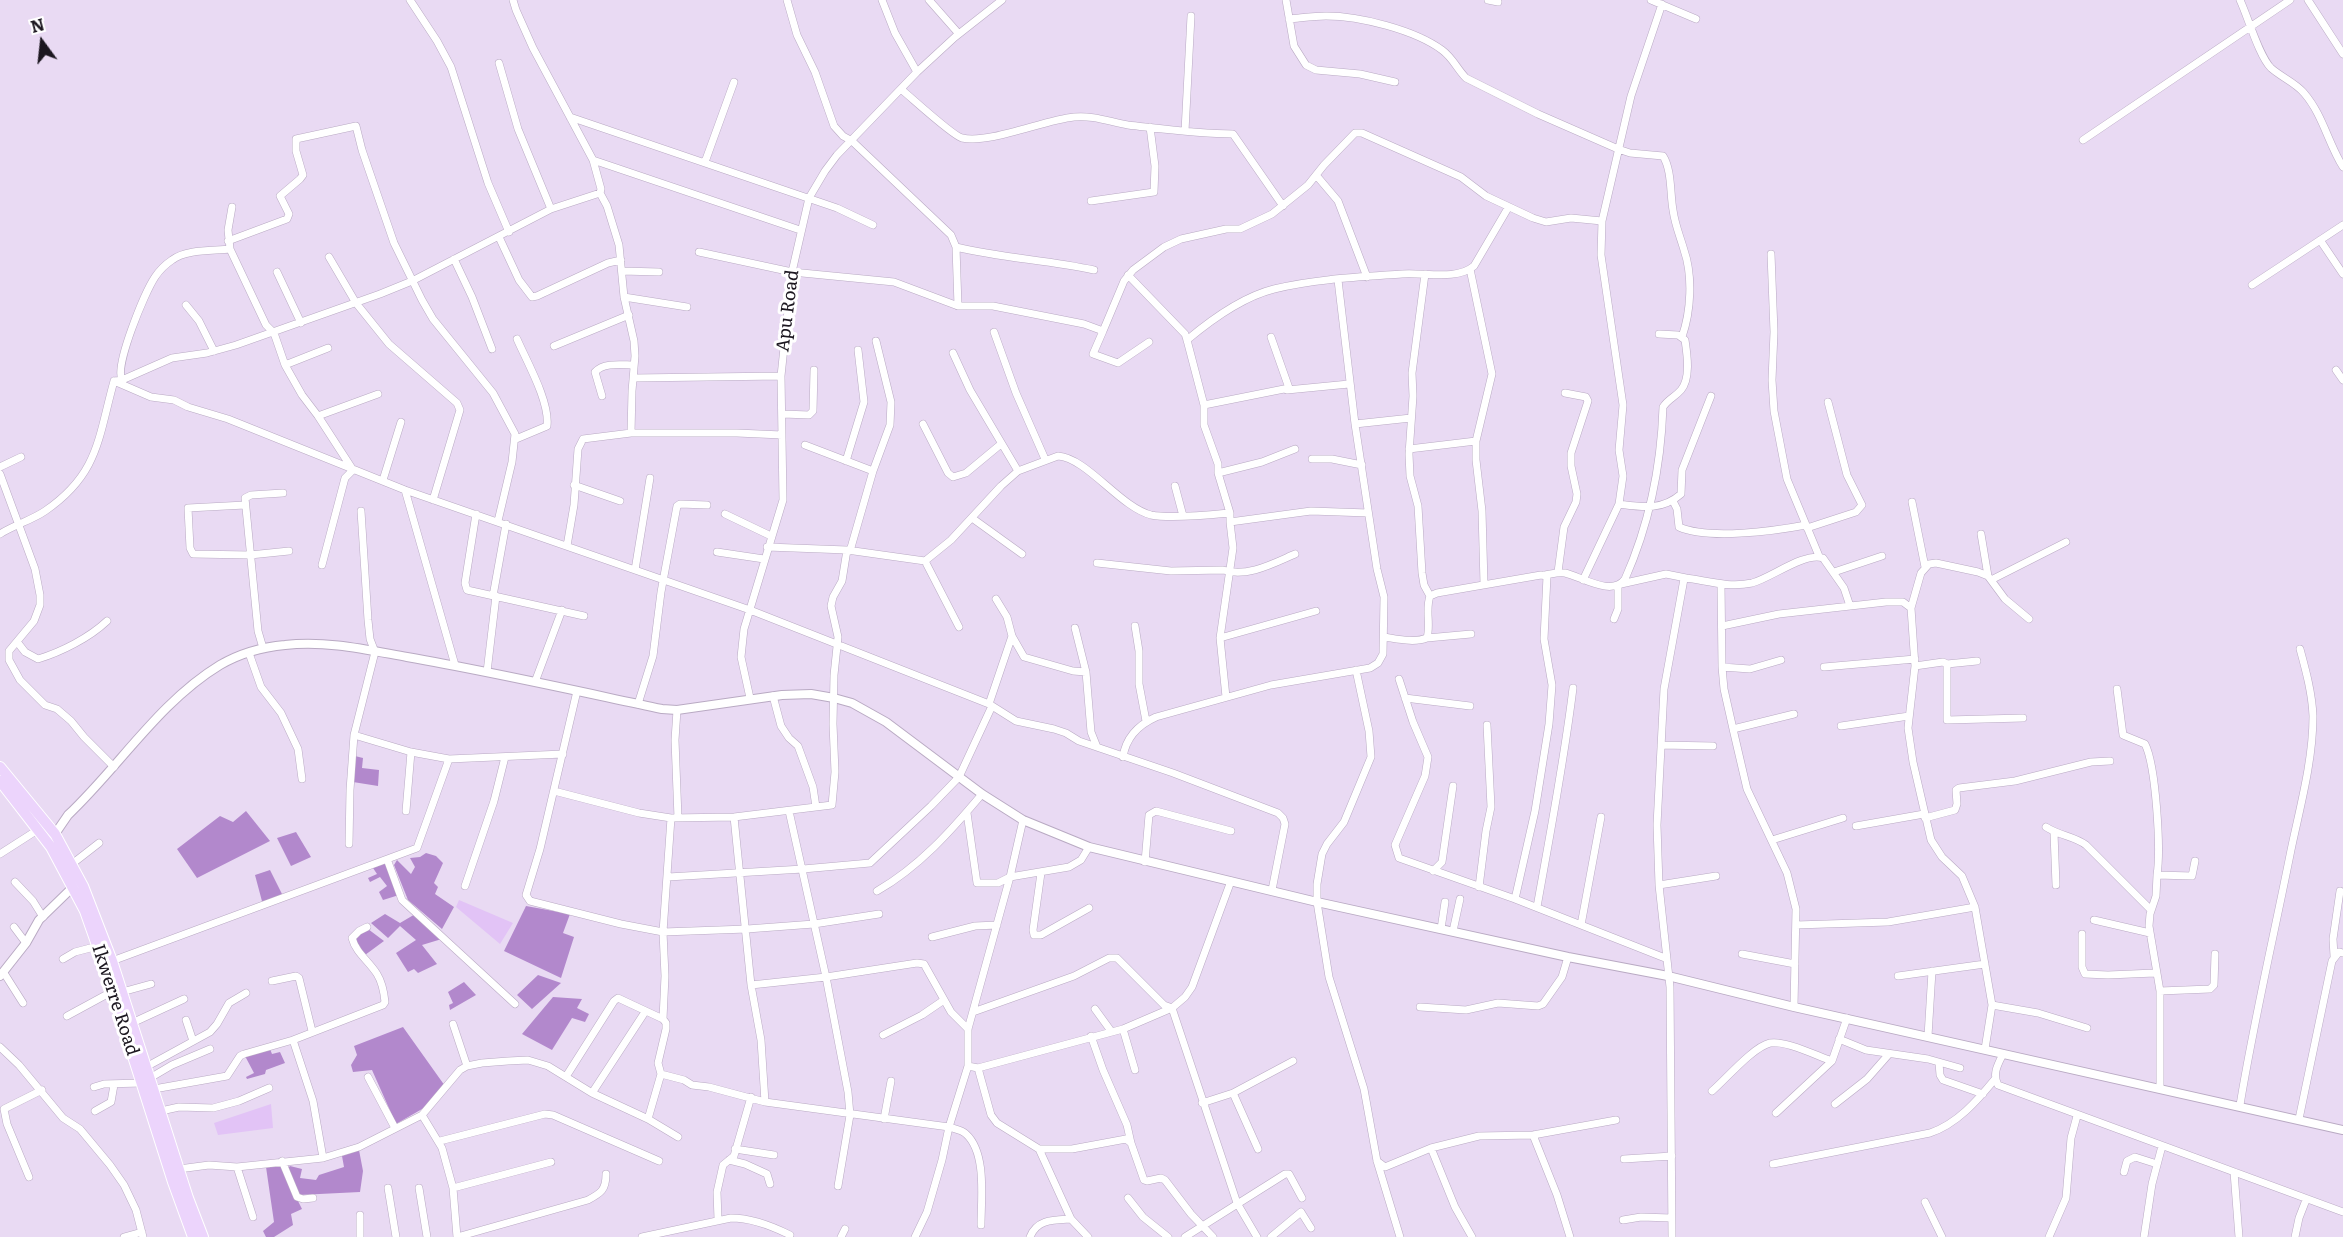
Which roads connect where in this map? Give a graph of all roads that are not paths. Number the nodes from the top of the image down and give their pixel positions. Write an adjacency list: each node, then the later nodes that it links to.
1 (410, 0): 47 (street)
2 (513, 0): 26 (street)
3 (787, 0): 30 (street)
4 (882, 0): 22 (street)
5 (929, 0): 19 (street)
6 (1002, 0): 19 (street, Apu Road)
7 (1286, 0): 16 (street)
8 (1488, 0): 13 (street)
9 (1651, 0): 14 (street)
10 (2240, 0): 18 (street)
11 (2290, 0): 18 (street)
12 (2308, 0): 20 (street)
13 (1497, 2)
14 (1662, 4): 17 (street); 31 (street)
15 (1191, 16): 28 (street)
16 (1289, 19): 24 (street); 31 (street)
17 (1696, 19)
18 (2252, 25): 29 (street); 34 (street)
19 (959, 34): 22 (street, Apu Road)
20 (2343, 54)
21 (499, 63): 42 (street)
22 (917, 72): 25 (street, Apu Road)
23 (734, 82): 33 (street)
24 (1395, 82)
25 (902, 90): 27 (street); 30 (street, Apu Road)
26 (570, 117): 32 (street); 33 (street)
27 (1150, 127): 28 (street); 38 (street)
28 (1185, 131): 39 (street)
29 (2083, 140)
30 (852, 141): 37 (street, Apu Road); 51 (street)
31 (1618, 150): 43 (street); 82 (street)
32 (593, 160): 36 (street); 46 (street)
33 (705, 162): 37 (street)
34 (2343, 167)
35 (1316, 175): 39 (street); 41 (street); 66 (street)
36 (600, 193): 42 (street); 56 (street)
37 (809, 198): 44 (street); 46 (street, Apu Road)
38 (1091, 201)
39 (1283, 206): 65 (street)
40 (232, 207): 50 (street)
41 (1508, 208): 43 (street); 57 (street)
42 (551, 209): 47 (street)
43 (1602, 221): 144 (street)
44 (873, 225)
45 (2343, 225): 49 (street)
46 (800, 230): 62 (street, Apu Road)
47 (509, 232): 48 (street)
48 (499, 237): 55 (street); 56 (street)
49 (2320, 240): 64 (street); 69 (street)
50 (229, 245): 68 (street); 79 (street); 100 (street)
51 (956, 247): 58 (street); 73 (street)
52 (699, 252): 62 (street)
53 (1771, 254): 158 (street)
54 (329, 257): 71 (street)
55 (454, 259): 68 (street); 89 (street)
56 (621, 260): 59 (street)
57 (1470, 269): 63 (street); 118 (street)
58 (1094, 270)
59 (622, 271): 61 (street); 70 (street)
60 (277, 272): 76 (street)
61 (659, 272)
62 (792, 272): 73 (street); 97 (street, Apu Road)
63 (1425, 274): 66 (street); 111 (street)
64 (2343, 274)
65 (1128, 275): 77 (street); 84 (street)
66 (1367, 277): 67 (street)
67 (1338, 280): 84 (street); 101 (street)
68 (412, 281): 71 (street); 117 (street)
69 (2252, 285)
70 (624, 297): 74 (street); 75 (street)
71 (356, 303): 76 (street); 140 (street)
72 (186, 305): 91 (street)
73 (958, 306): 77 (street)
74 (687, 308)
75 (629, 315): 87 (street); 94 (street)
76 (301, 323): 79 (street)
77 (1103, 331): 86 (street)
78 (994, 332): 124 (street)
79 (274, 333): 91 (street); 93 (street)
80 (1659, 334): 82 (street)
81 (1271, 337): 102 (street)
82 (1682, 337): 147 (street)
83 (518, 339): 117 (street)
84 (1187, 340): 108 (street)
85 (876, 341): 130 (street)
86 (1149, 342)
87 (554, 346)
88 (328, 348): 93 (street)
89 (492, 349)
90 (858, 350): 126 (street)
91 (214, 351): 100 (street)
92 (953, 353): 119 (street)
93 (285, 364): 110 (street)
94 (634, 365): 98 (street); 105 (street)
95 (814, 370): 109 (street)
96 (2336, 370): 99 (street)
97 (781, 376): 98 (street); 109 (street, Apu Road)
98 (634, 378): 115 (street)
99 (2343, 380)
100 (118, 381): 129 (street); 157 (street)
101 (1350, 384): 102 (street); 114 (street)
102 (1287, 390): 108 (street)
103 (1565, 393): 180 (street)
104 (378, 394): 110 (street)
105 (602, 396)
106 (1711, 396): 142 (street)
107 (1828, 402): 158 (street)
108 (1204, 405): 132 (street)
109 (783, 414): 116 (street, Apu Road)
110 (318, 416): 129 (street)
111 (1411, 418): 114 (street); 122 (street)
112 (401, 422): 135 (street)
113 (923, 424): 119 (street)
114 (1354, 424): 127 (street)
115 (631, 433): 116 (street); 136 (street)
116 (782, 435): 161 (street, Apu Road)
117 (516, 439): 155 (street)
118 (1476, 441): 122 (street); 187 (street)
119 (1001, 444): 131 (street)
120 (806, 445): 126 (street)
121 (1295, 449): 132 (street)
122 (1409, 449): 191 (street)
123 (21, 457): 128 (street)
124 (1046, 459): 131 (street); 153 (street)
125 (1312, 459): 127 (street)
126 (846, 461): 130 (street)
127 (1362, 465): 150 (street)
128 (0, 467)
129 (353, 470): 135 (street); 176 (street)
130 (873, 471): 165 (street)
131 (1018, 471): 154 (street)
132 (1218, 473): 149 (street)
133 (0, 474): 157 (street)
134 (650, 478): 178 (street)
135 (383, 480): 138 (street)
136 (574, 485): 141 (street); 163 (street)
137 (1175, 486): 153 (street)
138 (405, 490): 140 (street); 223 (street)
139 (283, 493): 145 (street)
140 (433, 500): 151 (street)
141 (620, 501)
142 (1672, 501): 147 (street); 158 (street)
143 (1912, 502): 177 (street)
144 (1619, 504): 147 (street); 185 (street)
145 (245, 505): 170 (street); 170 (street)
146 (707, 505): 186 (street)
147 (1649, 507): 188 (street)
148 (361, 511): 217 (street)
149 (1230, 513): 153 (street); 156 (street)
150 (1368, 513): 156 (street); 208 (street)
151 (476, 514): 155 (street); 190 (street)
152 (725, 514): 161 (street)
153 (1183, 516)
154 (972, 518): 168 (street); 174 (street)
155 (502, 522): 163 (street); 190 (street)
156 (1230, 522): 179 (street)
157 (19, 523): 159 (street); 211 (street)
158 (1807, 526): 171 (street)
159 (0, 534)
160 (1981, 534): 184 (street)
161 (771, 536): 164 (street, Apu Road)
162 (2066, 542): 184 (street)
163 (567, 546): 178 (street)
164 (767, 547): 165 (street); 173 (street, Apu Road)
165 (849, 550): 174 (street); 212 (street)
166 (289, 551): 170 (street)
167 (717, 552): 173 (street)
168 (1022, 554)
169 (1295, 554): 179 (street)
170 (250, 555): 213 (street)
171 (1819, 556): 181 (street); 189 (street)
172 (1882, 556): 181 (street)
173 (764, 559): 196 (street, Apu Road)
174 (925, 561): 204 (street)
175 (1097, 563): 179 (street)
176 (322, 565)
177 (1925, 567): 184 (street); 194 (street)
178 (635, 570): 186 (street)
179 (1230, 572): 209 (street)
180 (1558, 572): 182 (street); 185 (street)
181 (1834, 572): 193 (street)
182 (1545, 575): 187 (street); 313 (street)
183 (1686, 578): 188 (street); 189 (street); 251 (street)
184 (1989, 578): 200 (street)
185 (1582, 580): 188 (street)
186 (663, 581): 196 (street); 239 (street)
187 (1484, 584): 191 (street)
188 (1620, 585): 199 (street)
189 (1721, 585): 203 (street)
190 (494, 596): 195 (street); 227 (street)
191 (1430, 596): 210 (street)
192 (996, 599): 207 (street)
193 (1850, 606): 194 (street); 203 (street)
194 (1911, 608): 221 (street)
195 (562, 610): 198 (street); 230 (street)
196 (750, 610): 212 (street); 236 (street, Apu Road)
197 (1316, 610): 209 (street)
198 (584, 616)
199 (1614, 619)
200 (2029, 619)
201 (107, 621): 211 (street)
202 (1135, 626): 246 (street)
203 (1722, 626): 224 (street)
204 (959, 627)
205 (1075, 628): 228 (street)
206 (1471, 634): 210 (street)
207 (1012, 636): 228 (street); 240 (street)
208 (1384, 637): 210 (street); 226 (street)
209 (1220, 638): 235 (street)
210 (1427, 638)
211 (18, 643): 216 (street)
212 (836, 646): 237 (street); 240 (street)
213 (263, 648): 217 (street); 218 (street)
214 (2300, 649): 422 (street)
215 (0, 651): 216 (street)
216 (9, 651): 261 (street)
217 (375, 652): 223 (street); 250 (street)
218 (249, 653): 261 (street); 263 (street)
219 (1781, 660): 224 (street)
220 (1977, 660): 222 (street)
221 (1915, 662): 222 (street); 225 (street); 244 (street)
222 (1947, 664): 245 (street)
223 (455, 665): 227 (street)
224 (1722, 668): 249 (street)
225 (1824, 668)
226 (1356, 670): 235 (street); 314 (street)
227 (487, 672): 230 (street)
228 (1086, 672): 253 (street)
229 (1399, 679): 238 (street)
230 (535, 682): 233 (street)
231 (1573, 688): 318 (street)
232 (2117, 689): 298 (street)
233 (577, 691): 239 (street); 255 (street)
234 (773, 696): 236 (street); 237 (street); 268 (street)
235 (1226, 697): 246 (street)
236 (750, 698): 242 (street)
237 (834, 698): 262 (street); 268 (street)
238 (1405, 698): 241 (street); 295 (street)
239 (638, 704): 242 (street)
240 (990, 705): 253 (street); 262 (street)
241 (1470, 706)
242 (677, 710): 276 (street)
243 (1794, 714): 249 (street)
244 (1909, 716): 248 (street); 274 (street)
245 (2023, 718)
246 (1146, 721): 257 (street)
247 (1487, 725): 308 (street)
248 (1841, 726)
249 (1732, 729): 285 (street)
250 (354, 735): 254 (street); 287 (street)
251 (1661, 745): 252 (street); 304 (street)
252 (1713, 746)
253 (1097, 747): 257 (street)
254 (411, 752): 258 (street); 269 (street)
255 (562, 754): 256 (street); 266 (street)
256 (505, 757): 258 (street); 307 (street)
257 (1123, 757): 309 (street)
258 (449, 759): 290 (street)
259 (2110, 761): 274 (street)
260 (0, 767): 279 (main road)
261 (114, 767): 272 (street)
262 (959, 777): 267 (street); 294 (street)
263 (302, 779)
264 (0, 781): 279 (main road, Ikwerre Road)
265 (1454, 786): 295 (street)
266 (554, 791): 276 (street); 332 (street)
267 (982, 794): 271 (street); 278 (street)
268 (816, 807): 270 (street)
269 (406, 811)
270 (789, 811): 275 (street); 294 (street)
271 (967, 813): 301 (street); 310 (street)
272 (68, 815): 279 (street); 284 (street)
273 (1601, 816): 325 (street)
274 (1924, 816): 280 (street); 316 (street)
275 (734, 817): 276 (street); 296 (street)
276 (675, 818): 300 (street)
277 (1844, 818): 285 (street)
278 (1023, 820): 288 (street); 301 (street)
279 (43, 826): 284 (main road); 289 (street); 306 (main road, Ikwerre Road)
280 (1856, 826)
281 (2046, 827): 283 (street)
282 (1231, 831): 292 (street)
283 (2054, 832): 305 (street); 319 (street)
284 (55, 834): 293 (main road)
285 (1773, 840): 326 (street)
286 (99, 843): 293 (street)
287 (349, 844)
288 (1089, 847): 292 (street); 297 (street)
289 (0, 854)
290 (387, 859): 345 (street); 363 (street)
291 (2195, 861): 298 (street)
292 (1145, 862): 302 (street)
293 (72, 864): 345 (main road)
294 (803, 870): 296 (street); 323 (street)
295 (1433, 871): 308 (street)
296 (739, 873): 300 (street); 329 (street)
297 (1041, 873): 301 (street); 317 (street)
298 (2157, 875): 319 (street)
299 (1716, 876): 304 (street)
300 (668, 877): 332 (street)
301 (1010, 877): 324 (street)
302 (1231, 880): 309 (street); 366 (street)
303 (15, 882): 321 (street)
304 (1659, 885): 343 (street)
305 (2056, 885)
306 (73, 886): 321 (street); 337 (main road, Ikwerre Road)
307 (465, 886)
308 (1479, 887): 313 (street)
309 (1272, 890): 314 (street)
310 (877, 891)
311 (2340, 891): 341 (street)
312 (1460, 899): 331 (street)
313 (1515, 899): 318 (street)
314 (1317, 902): 330 (street); 453 (street)
315 (1444, 902): 330 (street)
316 (1975, 907): 326 (street); 346 (street)
317 (1089, 908)
318 (1537, 908): 325 (street)
319 (2151, 910): 333 (street)
320 (879, 914): 323 (street)
321 (42, 917): 336 (street)
322 (2094, 920): 333 (street)
323 (814, 924): 329 (street); 353 (street)
324 (997, 925): 335 (street); 370 (street)
325 (1581, 925): 343 (street)
326 (1796, 925): 347 (street)
327 (14, 927): 336 (street)
328 (367, 927): 380 (street)
329 (747, 929): 332 (street); 356 (street)
330 (1441, 929): 331 (street)
331 (1454, 931): 342 (street)
332 (663, 932): 373 (street)
333 (2150, 933): 349 (street)
334 (2082, 934): 349 (street)
335 (932, 937)
336 (26, 943): 350 (street)
337 (98, 946): 344 (street); 357 (main road, Ikwerre Road)
338 (2343, 952): 341 (street)
339 (1742, 954): 347 (street)
340 (2215, 954): 358 (street)
341 (2334, 956): 431 (street)
342 (1568, 957): 351 (street); 367 (street)
343 (1665, 958): 351 (street)
344 (63, 959)
345 (112, 961): 357 (main road)
346 (1985, 963): 348 (street); 364 (street)
347 (1795, 964): 365 (street)
348 (1932, 971): 352 (street); 384 (street)
349 (2155, 973): 358 (street)
350 (2, 974): 362 (street)
351 (1668, 976): 365 (street); 447 (street)
352 (1898, 976)
353 (826, 977): 356 (street); 361 (street); 427 (street)
354 (272, 981): 380 (street)
355 (151, 984): 357 (street)
356 (751, 985): 419 (street)
357 (117, 991): 371 (street); 375 (main road); 406 (main road, Ikwerre Road)
358 (2160, 991): 410 (street)
359 (246, 993): 387 (street)
360 (184, 999): 375 (street)
361 (944, 1000): 378 (street); 382 (street)
362 (23, 1003)
363 (515, 1004)
364 (1992, 1005): 377 (street); 390 (street)
365 (1794, 1007): 372 (street)
366 (1172, 1008): 370 (street); 379 (street); 420 (street)
367 (1420, 1008)
368 (1095, 1009): 381 (street)
369 (645, 1012): 373 (street); 403 (street); 415 (street)
370 (973, 1012): 378 (street)
371 (67, 1016)
372 (1846, 1018): 384 (street); 385 (street)
373 (663, 1019): 402 (street)
374 (186, 1020): 387 (street)
375 (132, 1023): 398 (main road)
376 (453, 1024): 396 (street)
377 (2087, 1028)
378 (968, 1029): 397 (street)
379 (1123, 1029): 381 (street); 401 (street)
380 (312, 1031): 386 (street)
381 (1111, 1031): 383 (street)
382 (883, 1035)
383 (1091, 1036): 399 (street); 440 (street)
384 (1928, 1036): 390 (street)
385 (1839, 1039): 391 (street); 394 (street)
386 (293, 1040): 412 (street); 448 (street)
387 (193, 1041): 398 (street)
388 (0, 1047): 413 (street)
389 (210, 1049): 406 (street)
390 (1985, 1049): 392 (street)
391 (1889, 1054): 395 (street); 421 (street)
392 (2002, 1054): 405 (street); 410 (street)
393 (1293, 1061): 416 (street)
394 (1832, 1061): 414 (street); 425 (street)
395 (1939, 1062): 400 (street); 417 (street)
396 (467, 1066): 403 (street); 426 (street)
397 (968, 1066): 399 (street); 434 (street)
398 (146, 1067): 406 (main road)
399 (978, 1068): 444 (street)
400 (1960, 1068)
401 (1135, 1070)
402 (661, 1074): 418 (street); 429 (street)
403 (567, 1075): 415 (street)
404 (368, 1077): 435 (street)
405 (1995, 1079): 417 (street); 428 (street)
406 (146, 1080): 408 (street); 412 (main road); 488 (main road, Ikwerre Road)
407 (891, 1081): 430 (street)
408 (114, 1085): 409 (street); 423 (street)
409 (94, 1087)
410 (2160, 1087): 422 (street)
411 (269, 1088): 424 (street)
412 (154, 1089): 424 (main road)
413 (42, 1090): 433 (street); 485 (street)
414 (1712, 1091)
415 (592, 1092): 429 (street)
416 (1233, 1093): 420 (street); 445 (street)
417 (1983, 1094): 455 (street)
418 (751, 1097): 419 (street); 443 (street)
419 (765, 1102): 427 (street)
420 (1202, 1103): 473 (street)
421 (1835, 1104)
422 (2240, 1105): 431 (street)
423 (95, 1111)
424 (161, 1111): 458 (main road)
425 (1776, 1113)
426 (422, 1115): 435 (street); 439 (street)
427 (850, 1115): 430 (street); 464 (street)
428 (2077, 1116): 441 (street); 510 (street)
429 (648, 1119): 438 (street)
430 (884, 1119): 434 (street)
431 (2299, 1119): 436 (street)
432 (1616, 1120): 437 (street)
433 (4, 1125): 462 (street)
434 (949, 1127): 481 (street); 497 (street)
435 (395, 1128): 448 (street)
436 (2343, 1130)
437 (1533, 1135): 442 (street); 507 (street)
438 (678, 1137)
439 (440, 1141): 452 (street); 467 (street)
440 (1131, 1143): 444 (street); 482 (street)
441 (2162, 1146): 456 (street); 460 (street)
442 (1431, 1148): 453 (street); 506 (street)
443 (735, 1149): 446 (street); 450 (street)
444 (1039, 1149): 478 (street)
445 (1258, 1149)
446 (774, 1155)
447 (1672, 1156): 449 (street); 477 (street)
448 (324, 1158): 451 (street)
449 (1624, 1159)
450 (729, 1160): 463 (street); 479 (street)
451 (282, 1161): 457 (street); 468 (street)
452 (659, 1161)
453 (1377, 1161): 505 (street)
454 (551, 1162): 467 (street)
455 (1773, 1164)
456 (2157, 1164): 459 (street); 511 (street)
457 (237, 1167): 458 (street); 476 (street)
458 (179, 1169): 489 (main road)
459 (2124, 1172)
460 (2234, 1172): 471 (street); 512 (street)
461 (606, 1174): 493 (street)
462 (29, 1177)
463 (770, 1185)
464 (838, 1186)
465 (388, 1188): 491 (street)
466 (419, 1188): 492 (street)
467 (453, 1188): 493 (street)
468 (313, 1198)
469 (1128, 1198): 500 (street)
470 (1302, 1198): 473 (street)
471 (2306, 1200): 474 (street); 513 (street)
472 (1925, 1202): 509 (street)
473 (1237, 1203): 482 (street); 503 (street)
474 (2343, 1212)
475 (360, 1215): 490 (street)
476 (253, 1216)
477 (1671, 1218): 480 (street); 508 (street)
478 (1071, 1219): 498 (street); 499 (street)
479 (718, 1220): 486 (street); 494 (street)
480 (1623, 1220)
481 (981, 1225)
482 (1202, 1226): 501 (street); 502 (street)
483 (1311, 1228): 504 (street)
484 (845, 1229): 496 (street)
485 (142, 1235): 487 (street)
486 (790, 1236): 495 (street)
487 (124, 1237)
488 (193, 1237)
489 (203, 1237)
490 (360, 1237)
491 (396, 1237)
492 (427, 1237)
493 (457, 1237)
494 (642, 1237)
495 (799, 1237)
496 (841, 1237)
497 (915, 1237)
498 (1030, 1237)
499 (1088, 1237)
500 (1168, 1237)
501 (1185, 1237)
502 (1213, 1237)
503 (1257, 1237)
504 (1271, 1237)
505 (1400, 1237)
506 (1472, 1237)
507 (1570, 1237)
508 (1672, 1237)
509 (1942, 1237)
510 (2049, 1237)
511 (2144, 1237)
512 (2239, 1237)
513 (2295, 1237)

